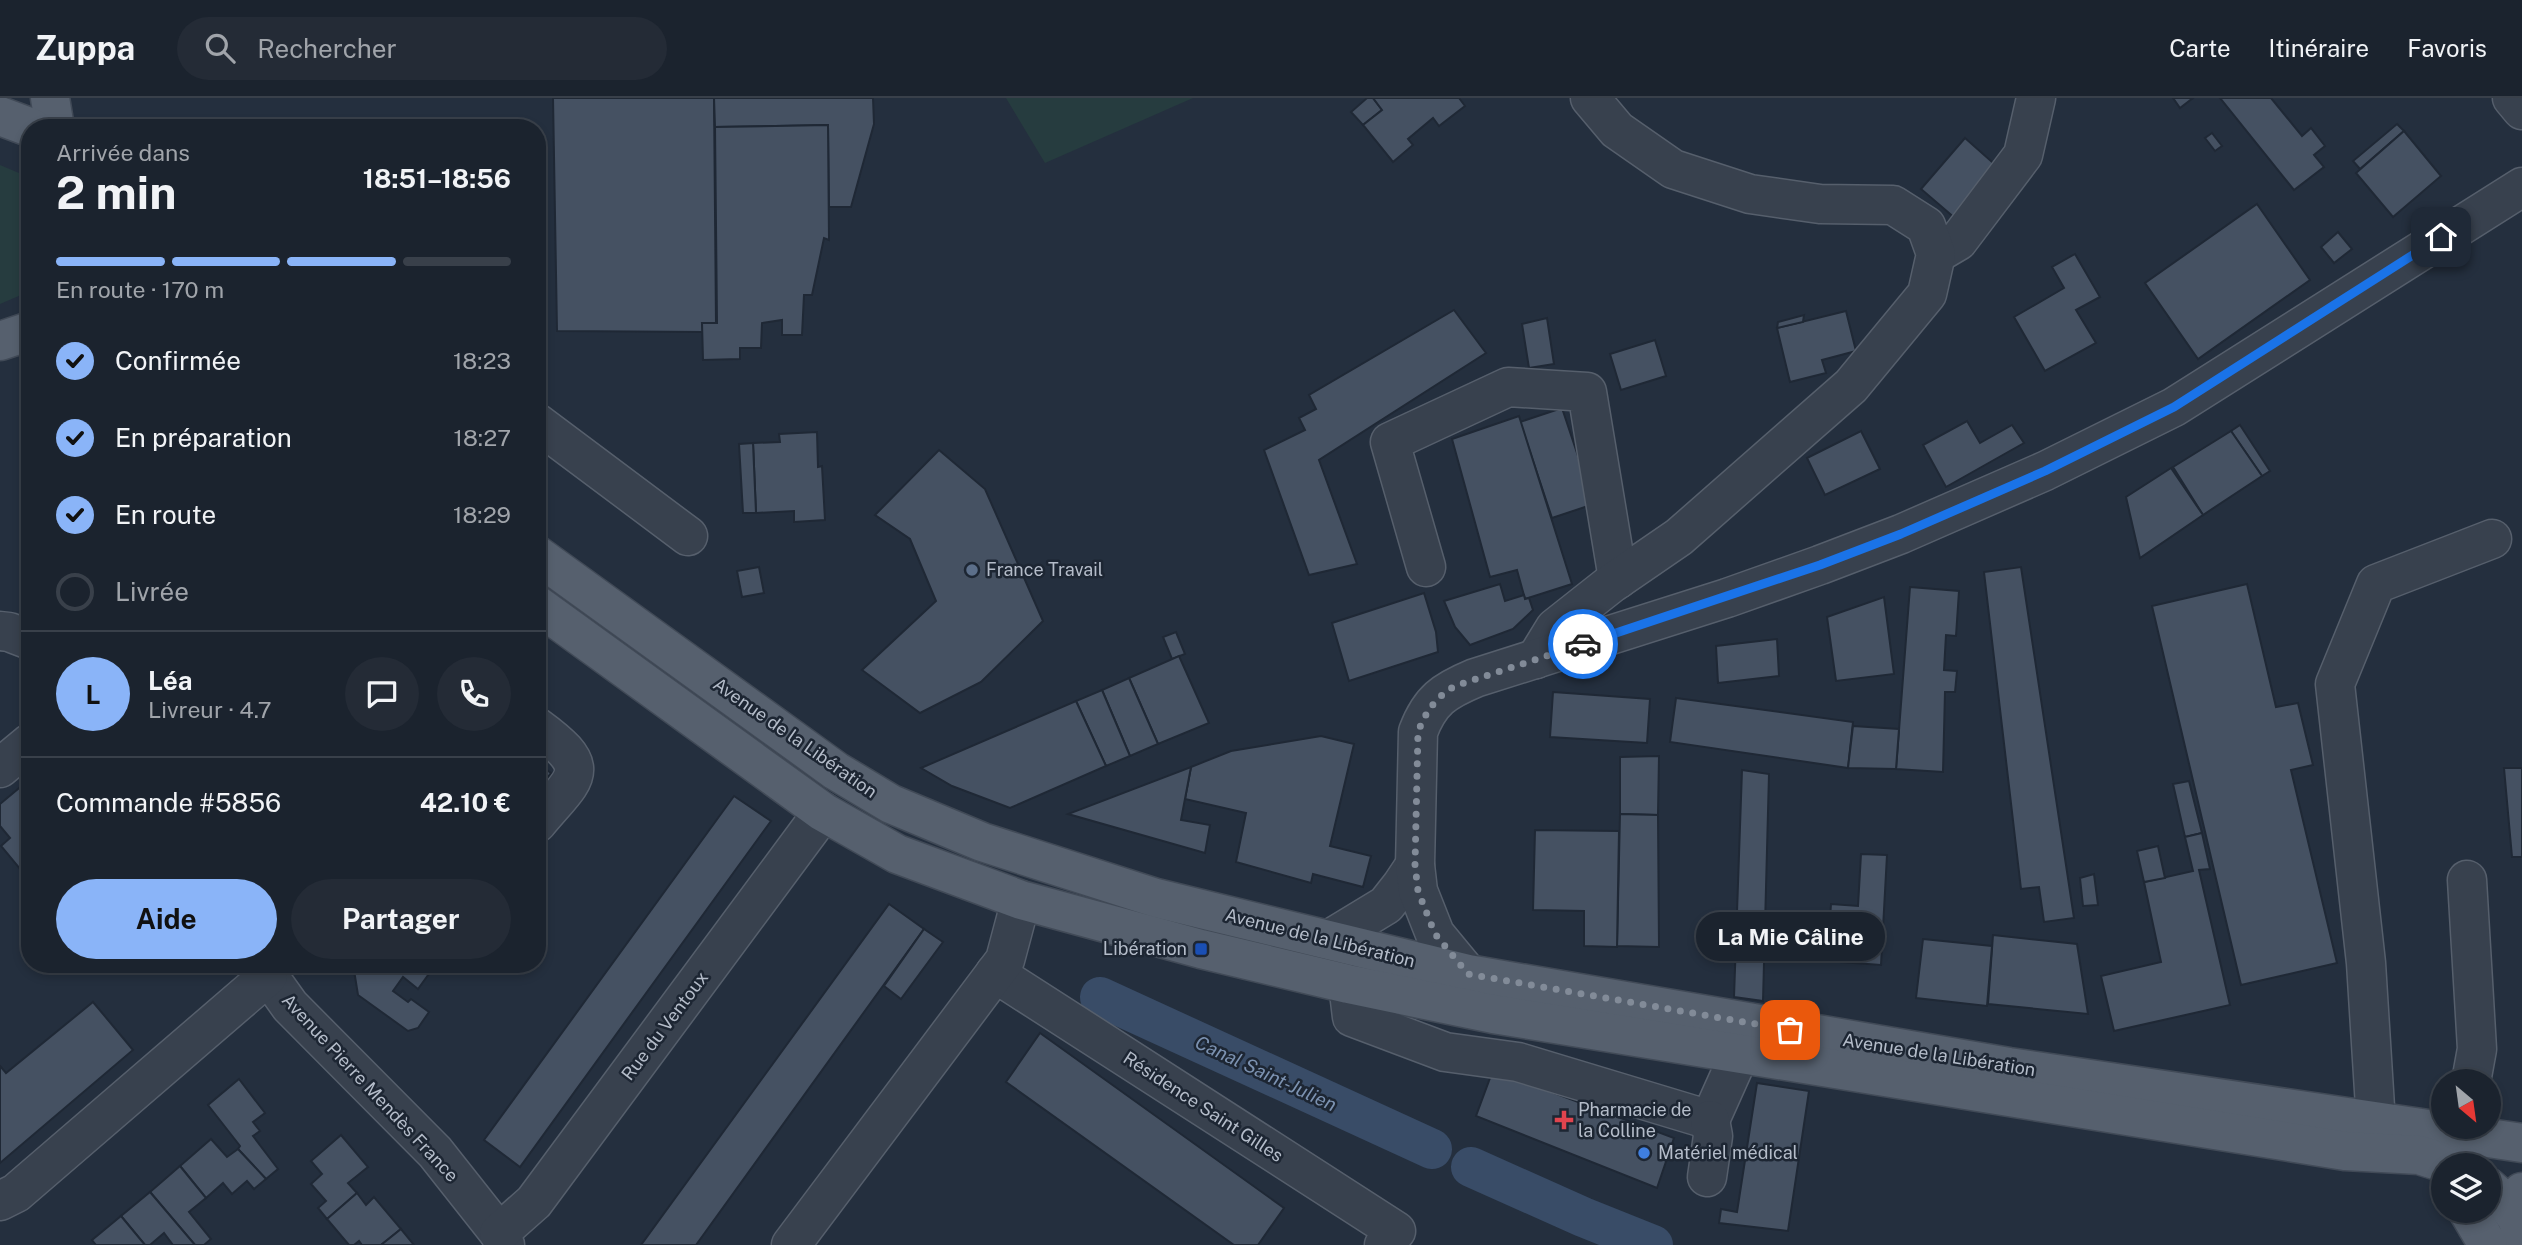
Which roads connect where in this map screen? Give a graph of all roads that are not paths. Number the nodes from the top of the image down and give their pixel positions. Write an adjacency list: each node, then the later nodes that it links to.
1 (50, 98): 7 (main road)
2 (1590, 98): 10 (street)
3 (2036, 98): 10 (street)
4 (2512, 98): 5 (street)
5 (2522, 110)
6 (0, 116): 8 (main road)
7 (54, 119)
8 (21, 124)
9 (2522, 187): 22 (street)
10 (1936, 254): 18 (street)
11 (21, 334): 12 (main road)
12 (0, 341)
13 (546, 430): 14 (street)
14 (688, 536)
15 (2492, 539): 40 (street)
16 (546, 562): 31 (main road, Avenue de la Libération)
17 (1426, 567): 18 (street)
18 (1618, 579): 22 (street)
19 (546, 612): 27 (main road, Avenue de la Libération)
20 (0, 631): 21 (street)
21 (21, 637)
22 (1536, 659): 28 (street)
23 (546, 733): 26 (street)
24 (21, 750): 25 (street)
25 (0, 768)
26 (546, 812)
27 (823, 812): 30 (main road, Avenue de la Libération); 50 (street, Rue du Ventoux)
28 (1415, 865): 31 (street); 35 (street)
29 (2467, 880): 38 (street)
30 (1021, 900): 34 (street); 36 (main road, Avenue de la Libération)
31 (1330, 939): 35 (main road, Avenue de la Libération)
32 (261, 973): 47 (street)
33 (266, 973): 50 (street, Avenue Pierre Mendès France)
34 (995, 973): 51 (street); 52 (street, Résidence Saint Gilles)
35 (1468, 974): 40 (main road, Avenue de la Libération)
36 (1348, 984): 37 (main road, Avenue de la Libération); 39 (street)
37 (1740, 1054): 39 (street); 43 (main road, Avenue de la Libération)
38 (2473, 1069)
39 (1710, 1120): 44 (street)
40 (2376, 1122): 41 (main road, Avenue de la Libération)
41 (2459, 1142): 42 (main road, Avenue de la Libération); 43 (main road, Avenue de la Libération)
42 (2522, 1143)
43 (2345, 1151): 45 (main road)
44 (1707, 1177)
45 (2431, 1182)
46 (2501, 1198): 48 (main road)
47 (0, 1201)
48 (2521, 1217)
49 (2475, 1223): 53 (main road)
50 (502, 1239)
51 (791, 1245)
52 (1384, 1245)
53 (2488, 1245)

